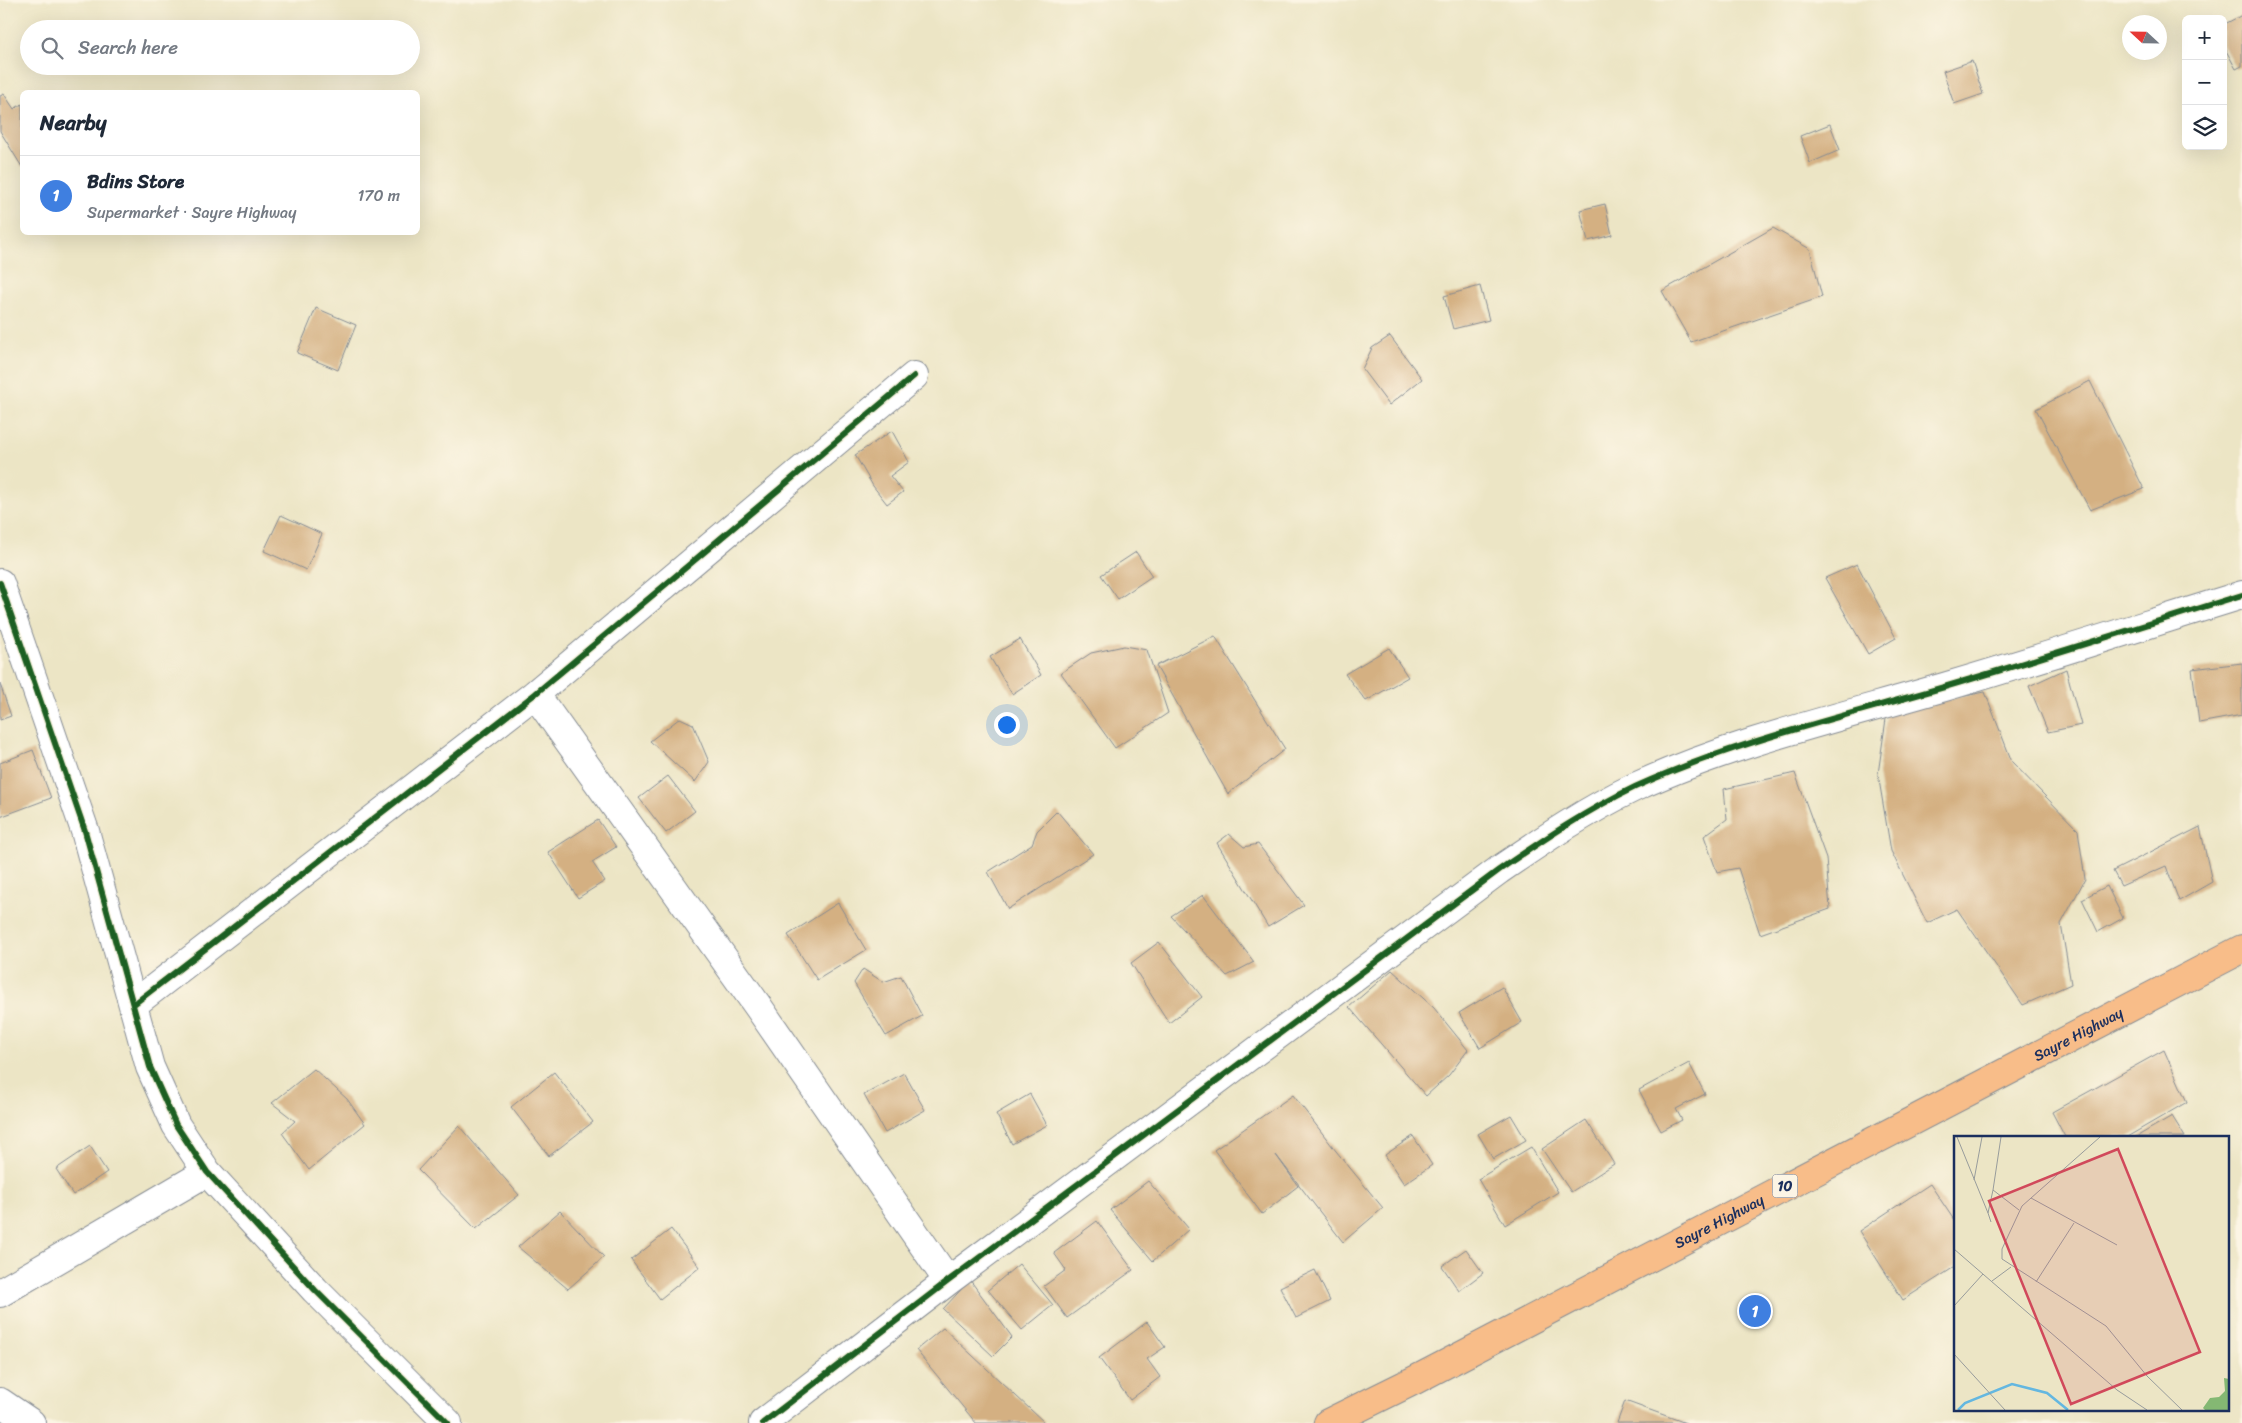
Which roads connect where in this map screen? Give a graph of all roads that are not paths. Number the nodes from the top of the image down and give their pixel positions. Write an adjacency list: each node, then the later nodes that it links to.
1 (914, 376): 4 (street)
2 (0, 583): 6 (street)
3 (2242, 595): 8 (street)
4 (535, 694): 6 (street); 8 (street)
5 (2242, 949): 14 (highway, Sayre Highway / 10)
6 (134, 1004): 7 (street)
7 (207, 1172): 9 (street); 12 (street)
8 (948, 1281): 13 (street)
9 (0, 1293)
10 (0, 1402): 11 (street)
11 (31, 1423)
12 (448, 1423)
13 (763, 1423)
14 (1328, 1423)

